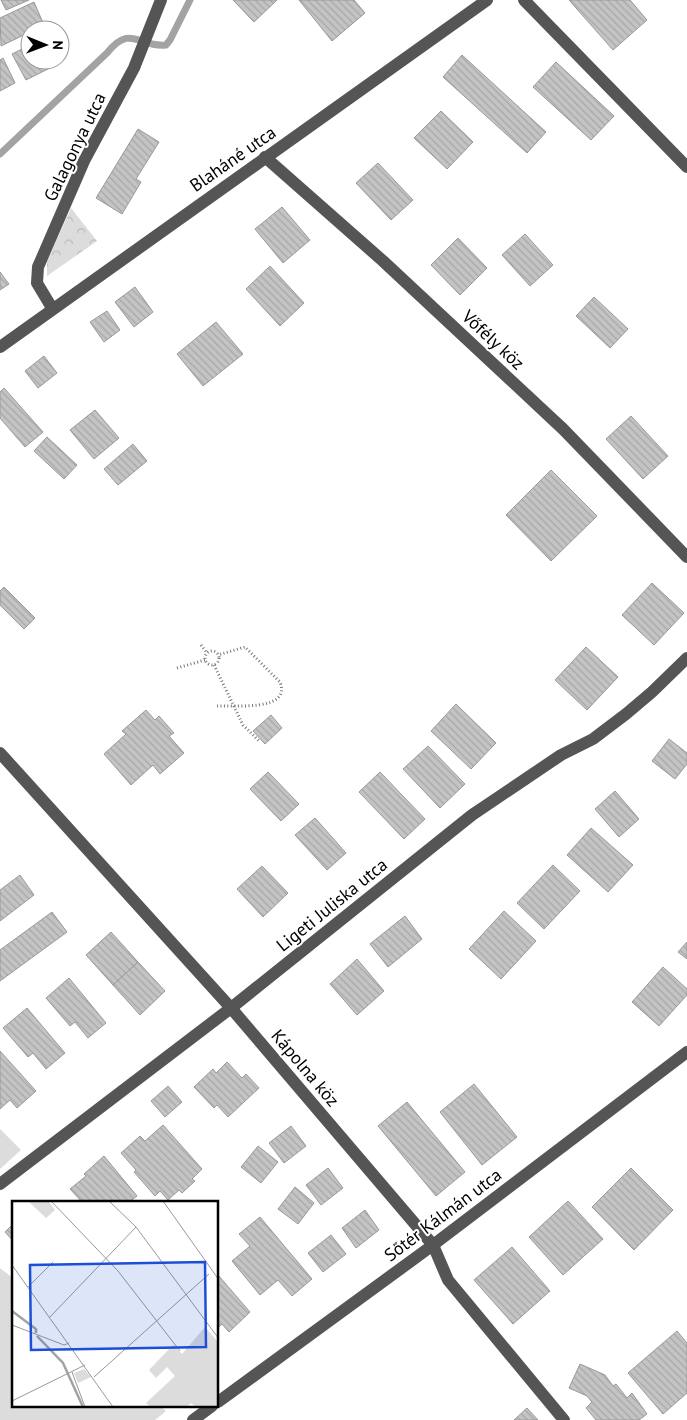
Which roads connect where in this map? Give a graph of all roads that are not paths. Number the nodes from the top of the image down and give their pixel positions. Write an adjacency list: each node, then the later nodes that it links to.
1 (161, 0): 6 (street, Galagonya utca)
2 (486, 0): 4 (street, Blaháné utca)
3 (524, 0): 5 (street)
4 (266, 157): 6 (street, Blaháné utca); 8 (street, Vőfély köz)
5 (687, 167)
6 (52, 308): 7 (street, Blaháné utca)
7 (0, 347)
8 (687, 557)
9 (687, 658): 11 (street, Ligeti Juliska utca)
10 (0, 754): 11 (street, Kápolna köz)
11 (231, 1008): 13 (street, Ligeti Juliska utca); 14 (street, Kápolna köz)
12 (687, 1052): 14 (street, Sőtér Kálmán utca)
13 (0, 1184)
14 (433, 1245): 15 (street, Sőtér Kálmán utca); 18 (street, Kápolna köz)
15 (219, 1401)
16 (209, 1408): 17 (street)
17 (193, 1420)
18 (564, 1420)

